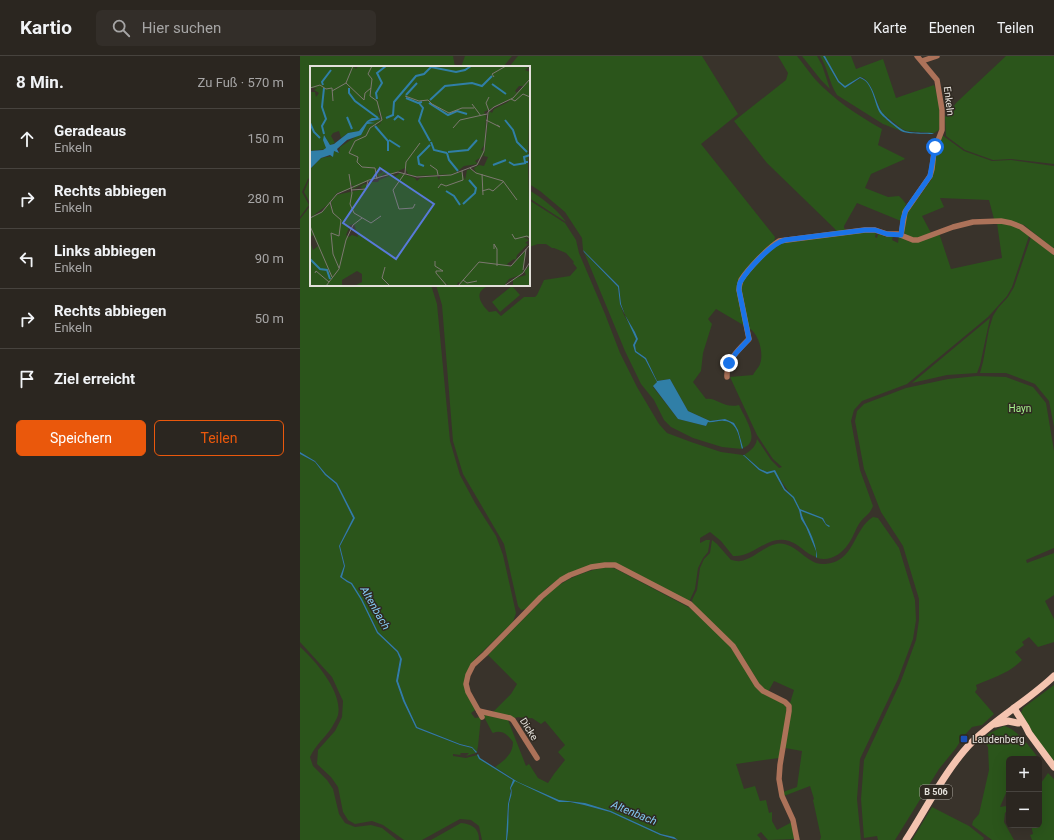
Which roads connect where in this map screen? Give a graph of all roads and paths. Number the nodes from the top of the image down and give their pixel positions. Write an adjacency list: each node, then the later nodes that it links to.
1 (918, 56): 3 (street, Enkeln)
2 (937, 56): 3 (street)
3 (922, 61): 4 (street, Enkeln)
4 (901, 235): 5 (street); 6 (street)
5 (1054, 252)
6 (727, 377)
7 (1054, 676): 8 (main road, B 506)
8 (1012, 709): 11 (main road); 12 (main road, B 506); 13 (main road)
9 (479, 711): 10 (street); 14 (street, Dicke); 16 (street)
10 (482, 717)
11 (1018, 724): 12 (main road); 13 (main road)
12 (989, 726): 17 (main road, B 506)
13 (1028, 733): 15 (main road)
14 (537, 758)
15 (1054, 767)
16 (797, 840)
17 (906, 840)

